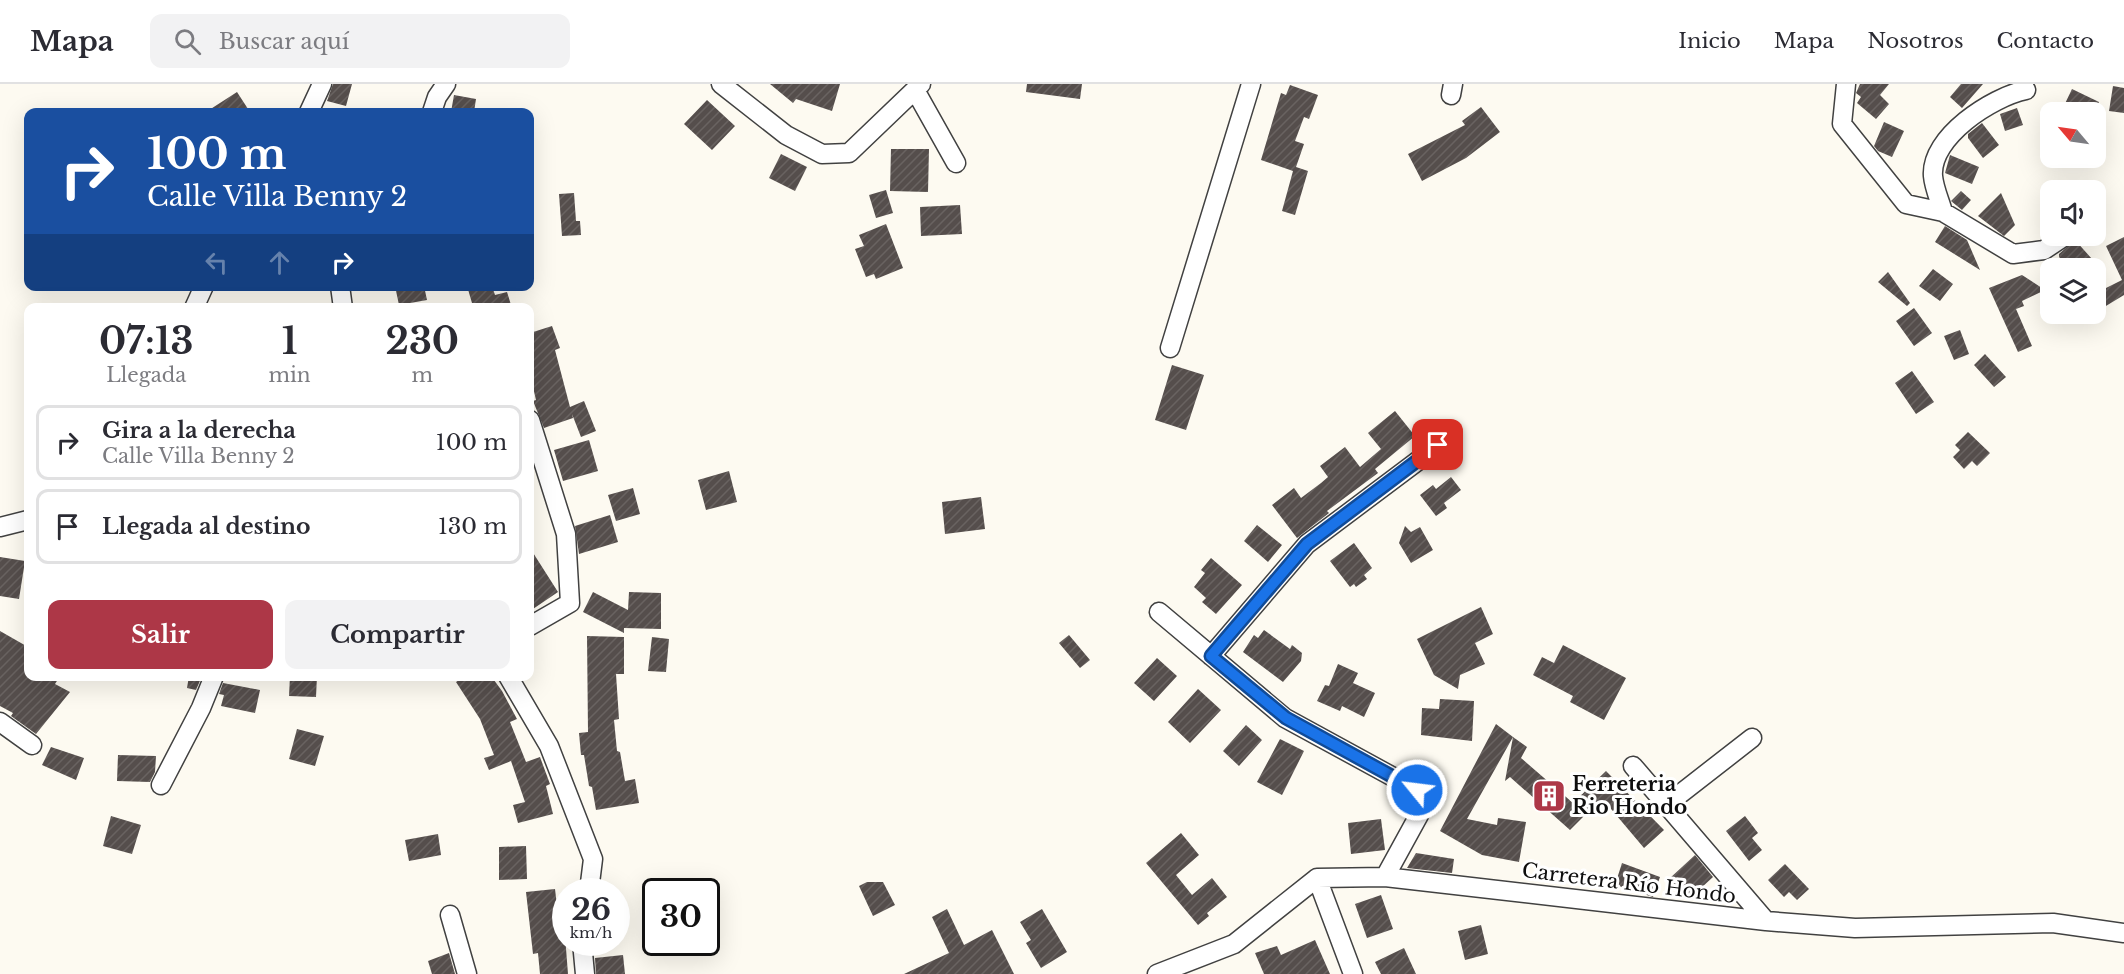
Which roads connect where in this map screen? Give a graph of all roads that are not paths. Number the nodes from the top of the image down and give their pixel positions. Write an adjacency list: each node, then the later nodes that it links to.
1 (322, 84): 8 (street)
2 (446, 84): 9 (street)
3 (721, 84): 6 (street)
4 (1251, 84): 13 (street)
5 (1846, 84): 11 (street)
6 (918, 87): 10 (street)
7 (2026, 90): 11 (street)
8 (311, 108)
9 (433, 108)
10 (956, 163)
11 (1943, 212): 12 (street)
12 (2050, 246)
13 (1170, 348)
14 (534, 436): 19 (street)
15 (1438, 445): 20 (street)
16 (24, 521): 17 (street)
17 (0, 527)
18 (1159, 612): 20 (street)
19 (534, 624)
20 (1211, 656): 29 (street)
21 (212, 681): 27 (street)
22 (511, 681): 30 (street)
23 (0, 722): 25 (street)
24 (1752, 738): 28 (street)
25 (32, 745)
26 (1633, 766): 28 (street)
27 (162, 785)
28 (1666, 805): 33 (street)
29 (1385, 877): 31 (street, Carretera Río Hondo); 33 (street, Carretera Río Hondo)
30 (591, 878)
31 (1317, 878): 38 (street); 39 (street)
32 (450, 915): 36 (street)
33 (1766, 921): 34 (street, Carretera Río Hondo)
34 (2124, 933)
35 (583, 956): 37 (street)
36 (467, 974)
37 (585, 974)
38 (1157, 974)
39 (1353, 974)

